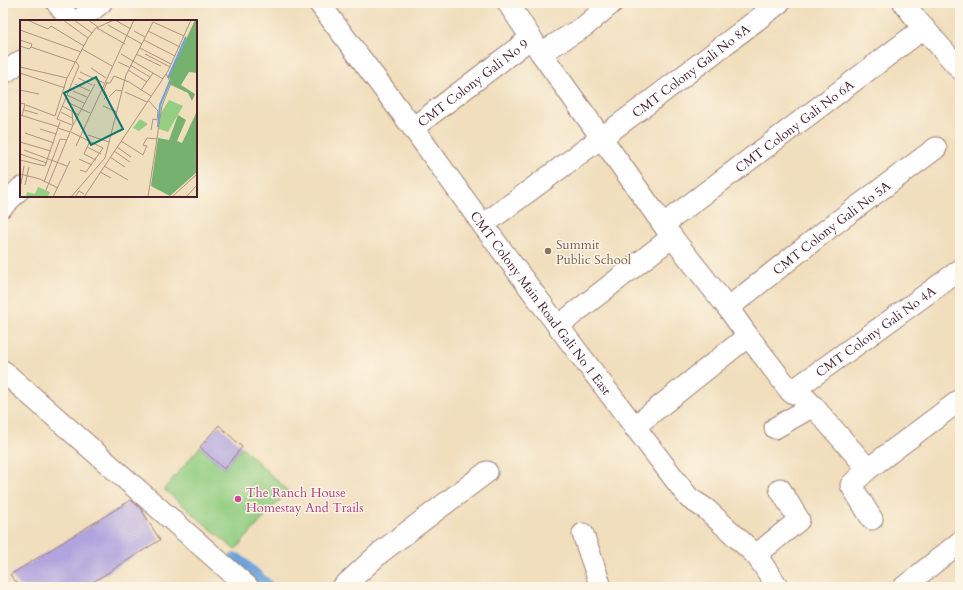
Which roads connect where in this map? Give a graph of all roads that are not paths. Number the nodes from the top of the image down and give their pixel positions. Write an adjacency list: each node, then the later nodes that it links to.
1 (57, 3): 8 (street)
2 (101, 3): 9 (street)
3 (319, 3): 15 (street, CMT Colony Main Road Gali No 1 East)
4 (508, 3): 11 (street)
5 (612, 3): 11 (street, CMT Colony Gali No 9)
6 (779, 3): 16 (street, CMT Colony Gali No 8A)
7 (904, 3): 10 (street)
8 (70, 20)
9 (79, 20)
10 (924, 28): 13 (street); 21 (street, CMT Colony Gali No 6A)
11 (536, 45): 15 (street, CMT Colony Gali No 9); 16 (street)
12 (20, 62): 14 (street)
13 (960, 69)
14 (3, 74)
15 (413, 128): 20 (street, CMT Colony Main Road Gali No 1 East)
16 (602, 136): 20 (street, CMT Colony Gali No 8A); 21 (street)
17 (936, 148): 23 (street, CMT Colony Gali No 5A)
18 (20, 189): 19 (street)
19 (3, 206)
20 (482, 225): 24 (street, CMT Colony Main Road Gali No 1 East)
21 (668, 230): 23 (street); 24 (street, CMT Colony Gali No 6A)
22 (960, 270): 27 (street, CMT Colony Gali No 4A)
23 (728, 308): 25 (street)
24 (558, 326): 30 (street, CMT Colony Main Road Gali No 1 East)
25 (748, 336): 27 (street); 30 (street)
26 (3, 371): 39 (street)
27 (791, 392): 29 (street)
28 (960, 400): 32 (street)
29 (813, 406): 31 (street); 32 (street)
30 (634, 427): 38 (street, CMT Colony Main Road Gali No 1 East)
31 (776, 428)
32 (868, 469): 35 (street)
33 (487, 472): 40 (street)
34 (780, 489): 38 (street)
35 (872, 519)
36 (583, 534): 41 (street)
37 (960, 542): 43 (street)
38 (756, 555): 42 (street, CMT Colony Main Road Gali No 1 East)
39 (248, 587)
40 (344, 587)
41 (601, 587)
42 (778, 587)
43 (904, 587)

